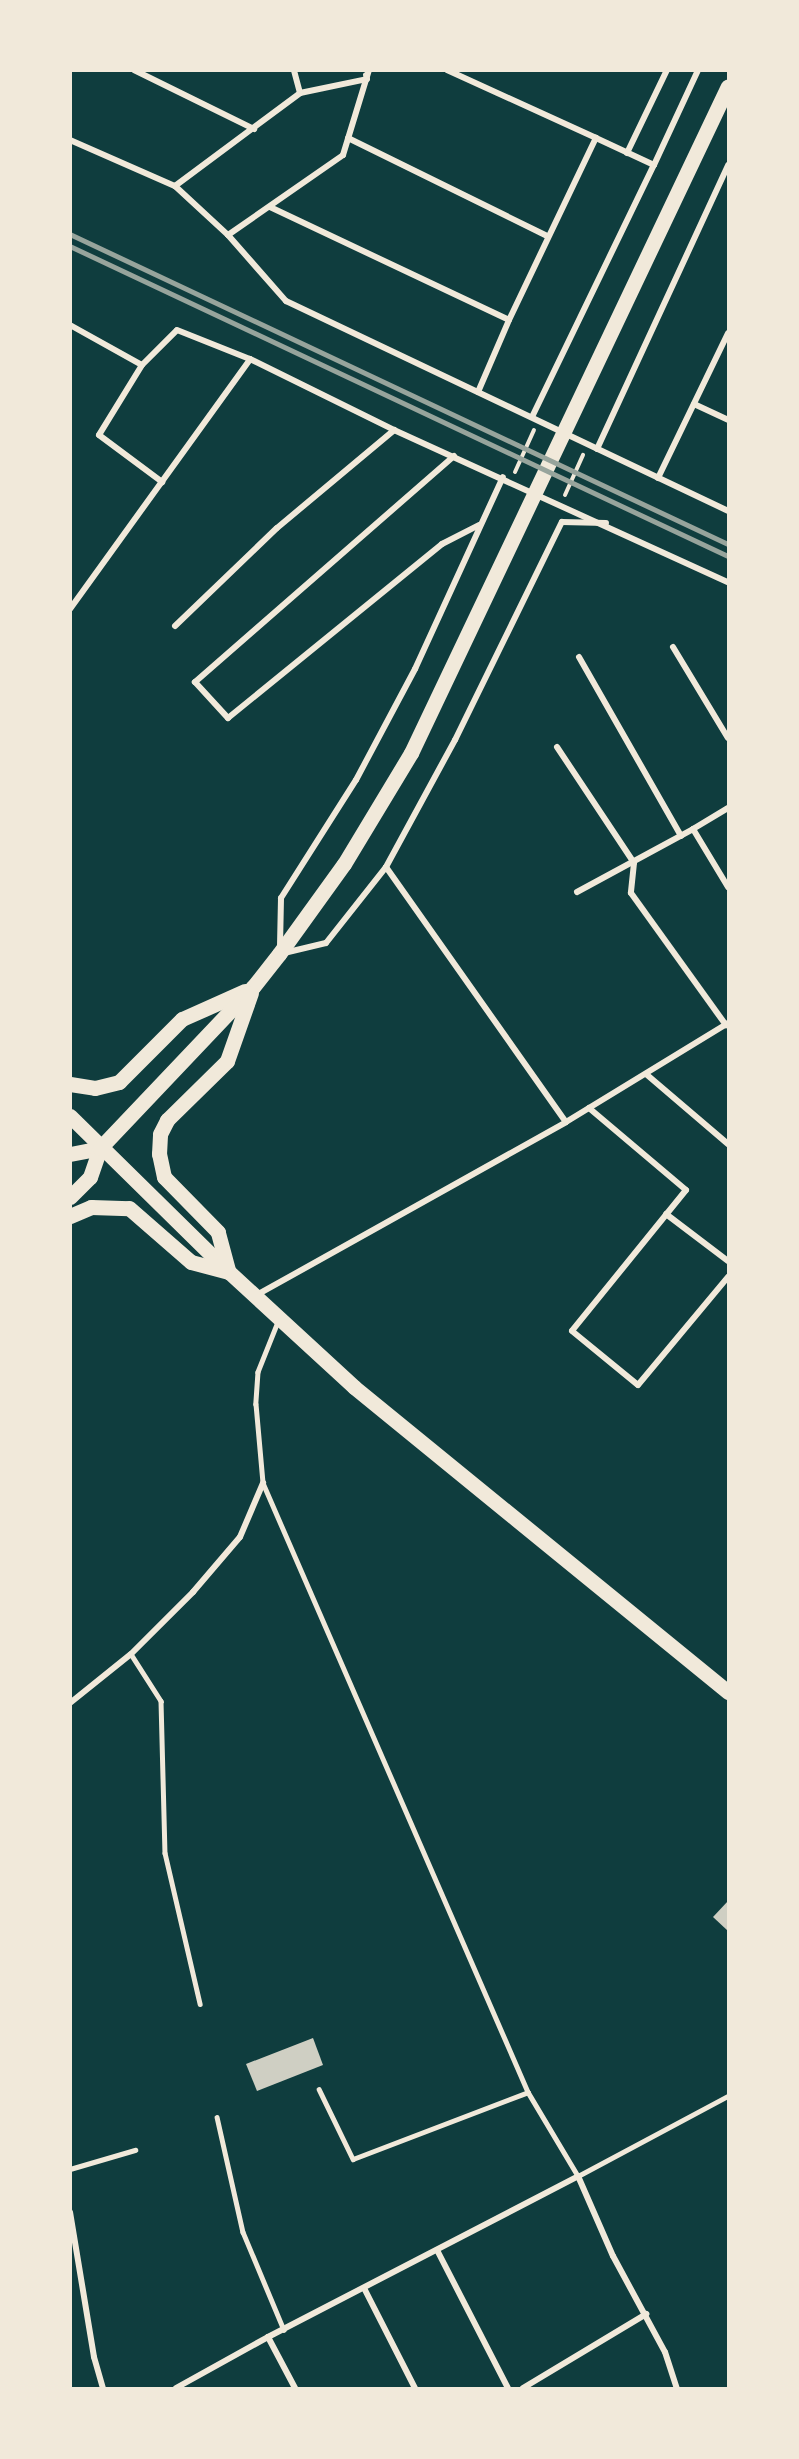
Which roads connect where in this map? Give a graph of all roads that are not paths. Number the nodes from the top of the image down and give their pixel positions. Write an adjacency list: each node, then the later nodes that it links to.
1 (134, 70): 10 (street)
2 (294, 70): 9 (street)
3 (368, 70): 7 (street)
4 (447, 70): 12 (street)
5 (666, 70): 14 (street)
6 (699, 70): 15 (street)
7 (367, 79): 9 (street); 11 (street)
8 (729, 86): 53 (highway)
9 (300, 93): 10 (street)
10 (254, 129): 17 (street)
11 (348, 138): 18 (street); 20 (street)
12 (596, 138): 14 (street); 20 (street)
13 (70, 140): 17 (street)
14 (627, 153): 15 (street)
15 (654, 165): 28 (street)
16 (729, 165): 31 (street)
17 (175, 186): 19 (street)
18 (270, 207): 19 (street); 21 (street)
19 (228, 235): 26 (street)
20 (547, 236): 21 (street)
21 (509, 320): 26 (street)
22 (70, 325): 25 (street)
23 (729, 333): 27 (street)
24 (250, 359): 25 (street); 30 (street); 35 (street)
25 (142, 365): 35 (street)
26 (478, 392): 28 (street)
27 (694, 404): 29 (street); 34 (street)
28 (532, 417): 31 (street)
29 (729, 420)
30 (394, 430): 32 (street); 41 (street)
31 (597, 449): 34 (street)
32 (454, 456): 33 (street); 38 (street)
33 (502, 477): 37 (street); 38 (street)
34 (658, 478): 36 (street)
35 (162, 482): 40 (street)
36 (729, 511)
37 (606, 523): 39 (street); 50 (street)
38 (480, 524): 53 (street)
39 (729, 582)
40 (70, 609)
41 (175, 626)
42 (673, 647): 44 (street)
43 (579, 657): 48 (street)
44 (729, 738)
45 (556, 747): 49 (street)
46 (729, 808): 47 (street)
47 (693, 829): 48 (street); 51 (street)
48 (681, 836): 49 (street)
49 (634, 863): 52 (street); 55 (street)
50 (386, 867): 53 (street); 60 (street)
51 (729, 886)
52 (577, 892)
53 (279, 954): 54 (highway)
54 (253, 987): 57 (highway); 62 (highway); 68 (highway)
55 (727, 1024): 56 (street)
56 (646, 1074): 58 (street); 61 (street)
57 (70, 1084)
58 (589, 1108): 60 (street); 65 (street)
59 (70, 1116): 62 (highway)
60 (566, 1122): 70 (street)
61 (729, 1144)
62 (100, 1148): 63 (highway); 64 (highway); 68 (highway)
63 (70, 1154)
64 (70, 1197)
65 (666, 1214): 67 (street); 69 (street)
66 (70, 1216): 68 (highway)
67 (729, 1261)
68 (228, 1272): 70 (highway)
69 (729, 1277)
70 (255, 1296): 71 (highway)
71 (279, 1320): 72 (lane); 74 (highway)
72 (263, 1483): 73 (street); 78 (lane)
73 (131, 1654): 75 (street); 76 (lane)
74 (729, 1692)
75 (70, 1703)
76 (200, 2004)
77 (319, 2089): 78 (lane)
78 (528, 2092): 83 (lane)
79 (729, 2096): 83 (lane)
80 (217, 2117): 89 (lane)
81 (135, 2150): 82 (lane)
82 (70, 2169)
83 (578, 2176): 86 (street); 88 (street)
84 (70, 2212): 85 (street)
85 (71, 2217): 91 (street)
86 (436, 2250): 87 (street); 95 (street)
87 (363, 2288): 89 (street); 94 (street)
88 (646, 2314): 96 (street); 97 (street)
89 (284, 2330): 90 (street)
90 (268, 2337): 92 (street); 93 (street)
91 (103, 2388)
92 (179, 2388)
93 (295, 2388)
94 (415, 2388)
95 (508, 2388)
96 (523, 2388)
97 (678, 2388)

